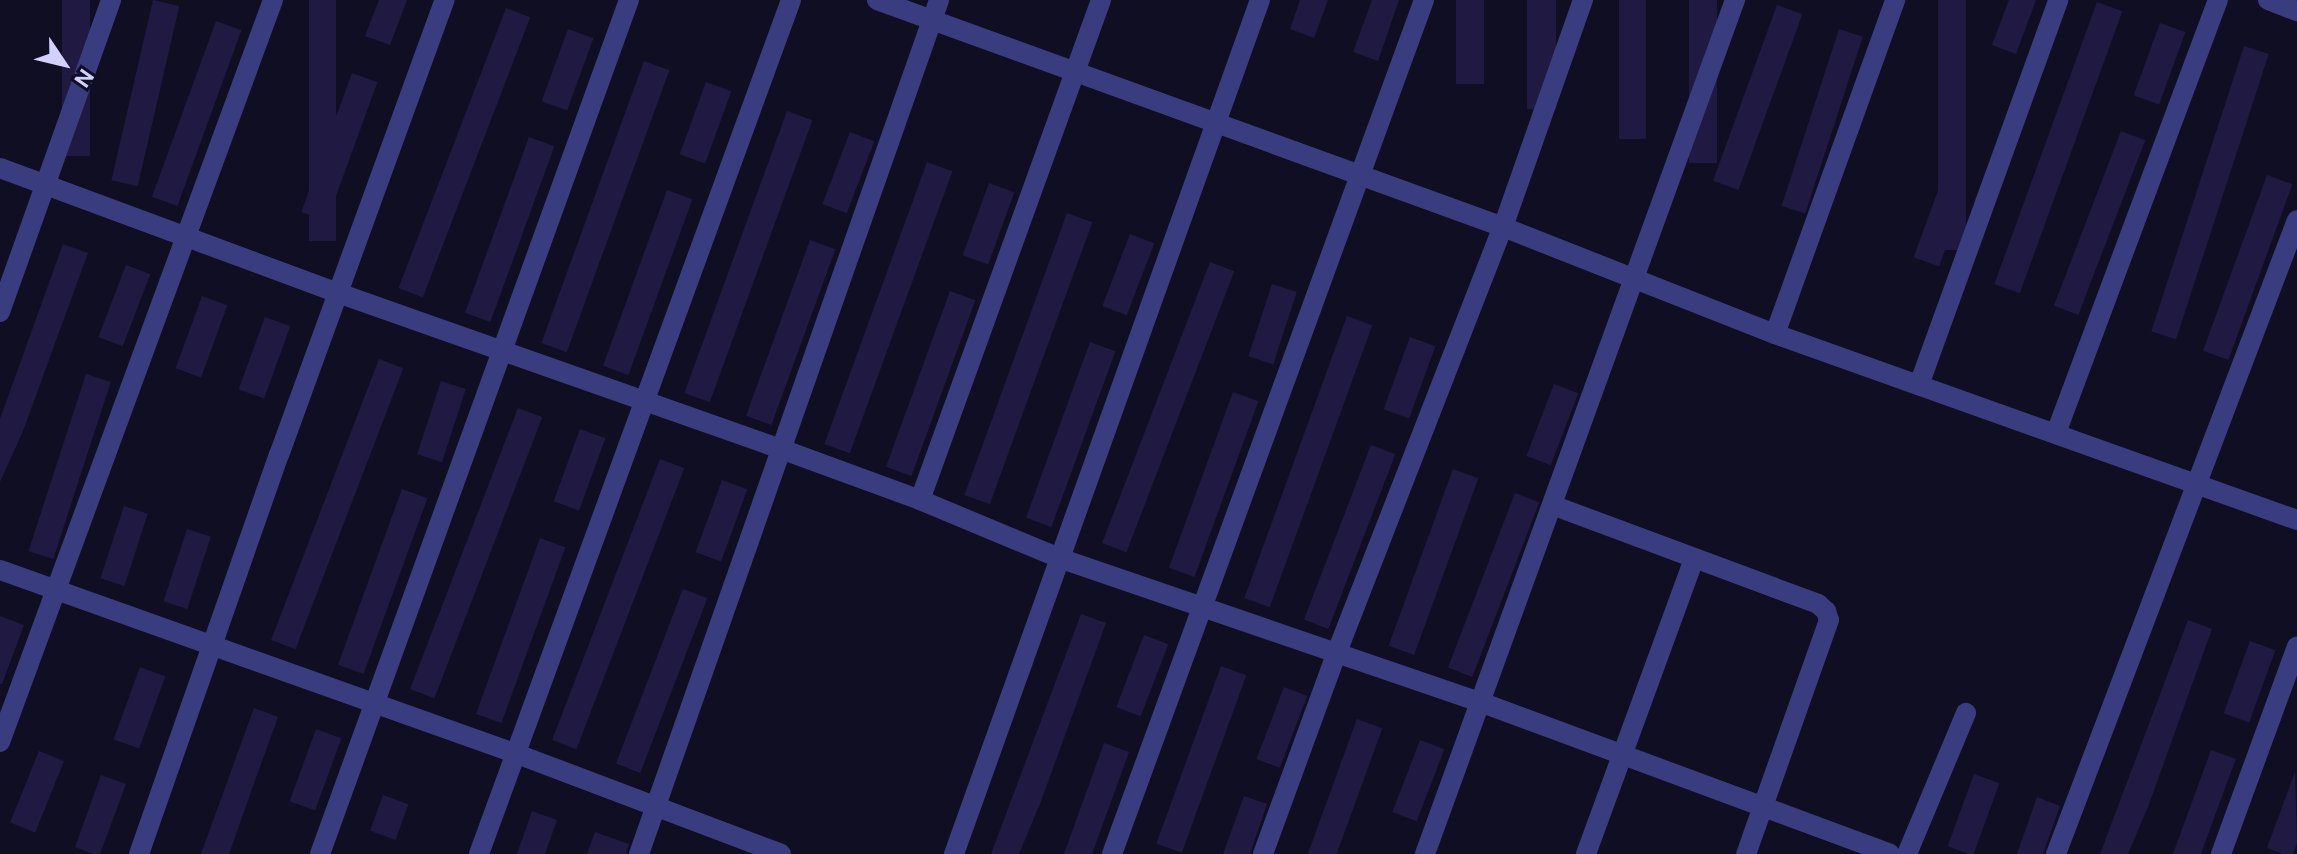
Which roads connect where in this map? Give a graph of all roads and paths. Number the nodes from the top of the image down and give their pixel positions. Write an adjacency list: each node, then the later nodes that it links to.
1 (111, 0): 22 (street)
2 (273, 0): 25 (street)
3 (445, 0): 27 (street)
4 (629, 0): 30 (street)
5 (791, 0): 32 (street)
6 (877, 0): 16 (street)
7 (1101, 0): 18 (street)
8 (1260, 0): 19 (street)
9 (1424, 0): 21 (street)
10 (1583, 0): 24 (street)
11 (1735, 0): 26 (street)
12 (1895, 0): 29 (street)
13 (2058, 0): 31 (street)
14 (2218, 0): 33 (street)
15 (2268, 0): 17 (street)
16 (936, 9): 18 (street); 34 (street)
17 (2297, 11)
18 (1073, 71): 19 (street); 36 (street)
19 (1213, 121): 21 (street); 39 (street)
20 (0, 168): 22 (street)
21 (1360, 174): 24 (street); 43 (street)
22 (44, 184): 25 (street); 28 (street)
23 (2297, 220): 35 (street)
24 (1503, 227): 26 (street); 46 (street)
25 (188, 236): 27 (street); 42 (street)
26 (1634, 281): 29 (street); 37 (street)
27 (338, 293): 30 (street); 44 (street)
28 (0, 312)
29 (1775, 334): 31 (street)
30 (502, 350): 32 (street); 48 (street)
31 (1919, 385): 33 (street)
32 (644, 399): 34 (street); 51 (street)
33 (2056, 433): 35 (street)
34 (781, 449): 36 (street); 53 (street)
35 (2195, 482): 38 (street); 68 (street)
36 (920, 500): 39 (street)
37 (1552, 505): 40 (street); 47 (street)
38 (2297, 520)
39 (1059, 558): 43 (street); 60 (street)
40 (1694, 559): 52 (street); 54 (street)
41 (0, 570): 42 (street)
42 (56, 589): 44 (street); 50 (street)
43 (1201, 606): 46 (street); 61 (street)
44 (214, 644): 48 (street); 55 (street)
45 (2297, 646): 69 (street)
46 (1337, 652): 47 (street); 62 (street)
47 (1480, 702): 52 (street); 63 (street)
48 (374, 703): 51 (street); 56 (street)
49 (1966, 713): 67 (street)
50 (0, 742)
51 (517, 754): 53 (street); 57 (street)
52 (1623, 754): 54 (street); 64 (street)
53 (658, 805): 58 (street); 59 (street)
54 (1763, 806): 65 (street); 66 (street)
55 (139, 854)
56 (320, 854)
57 (479, 854)
58 (639, 854)
59 (781, 854)
60 (954, 854)
61 (1112, 854)
62 (1263, 854)
63 (1425, 854)
64 (1586, 854)
65 (1746, 854)
66 (1890, 854)
67 (1907, 854)
68 (2056, 854)
69 (2221, 854)

